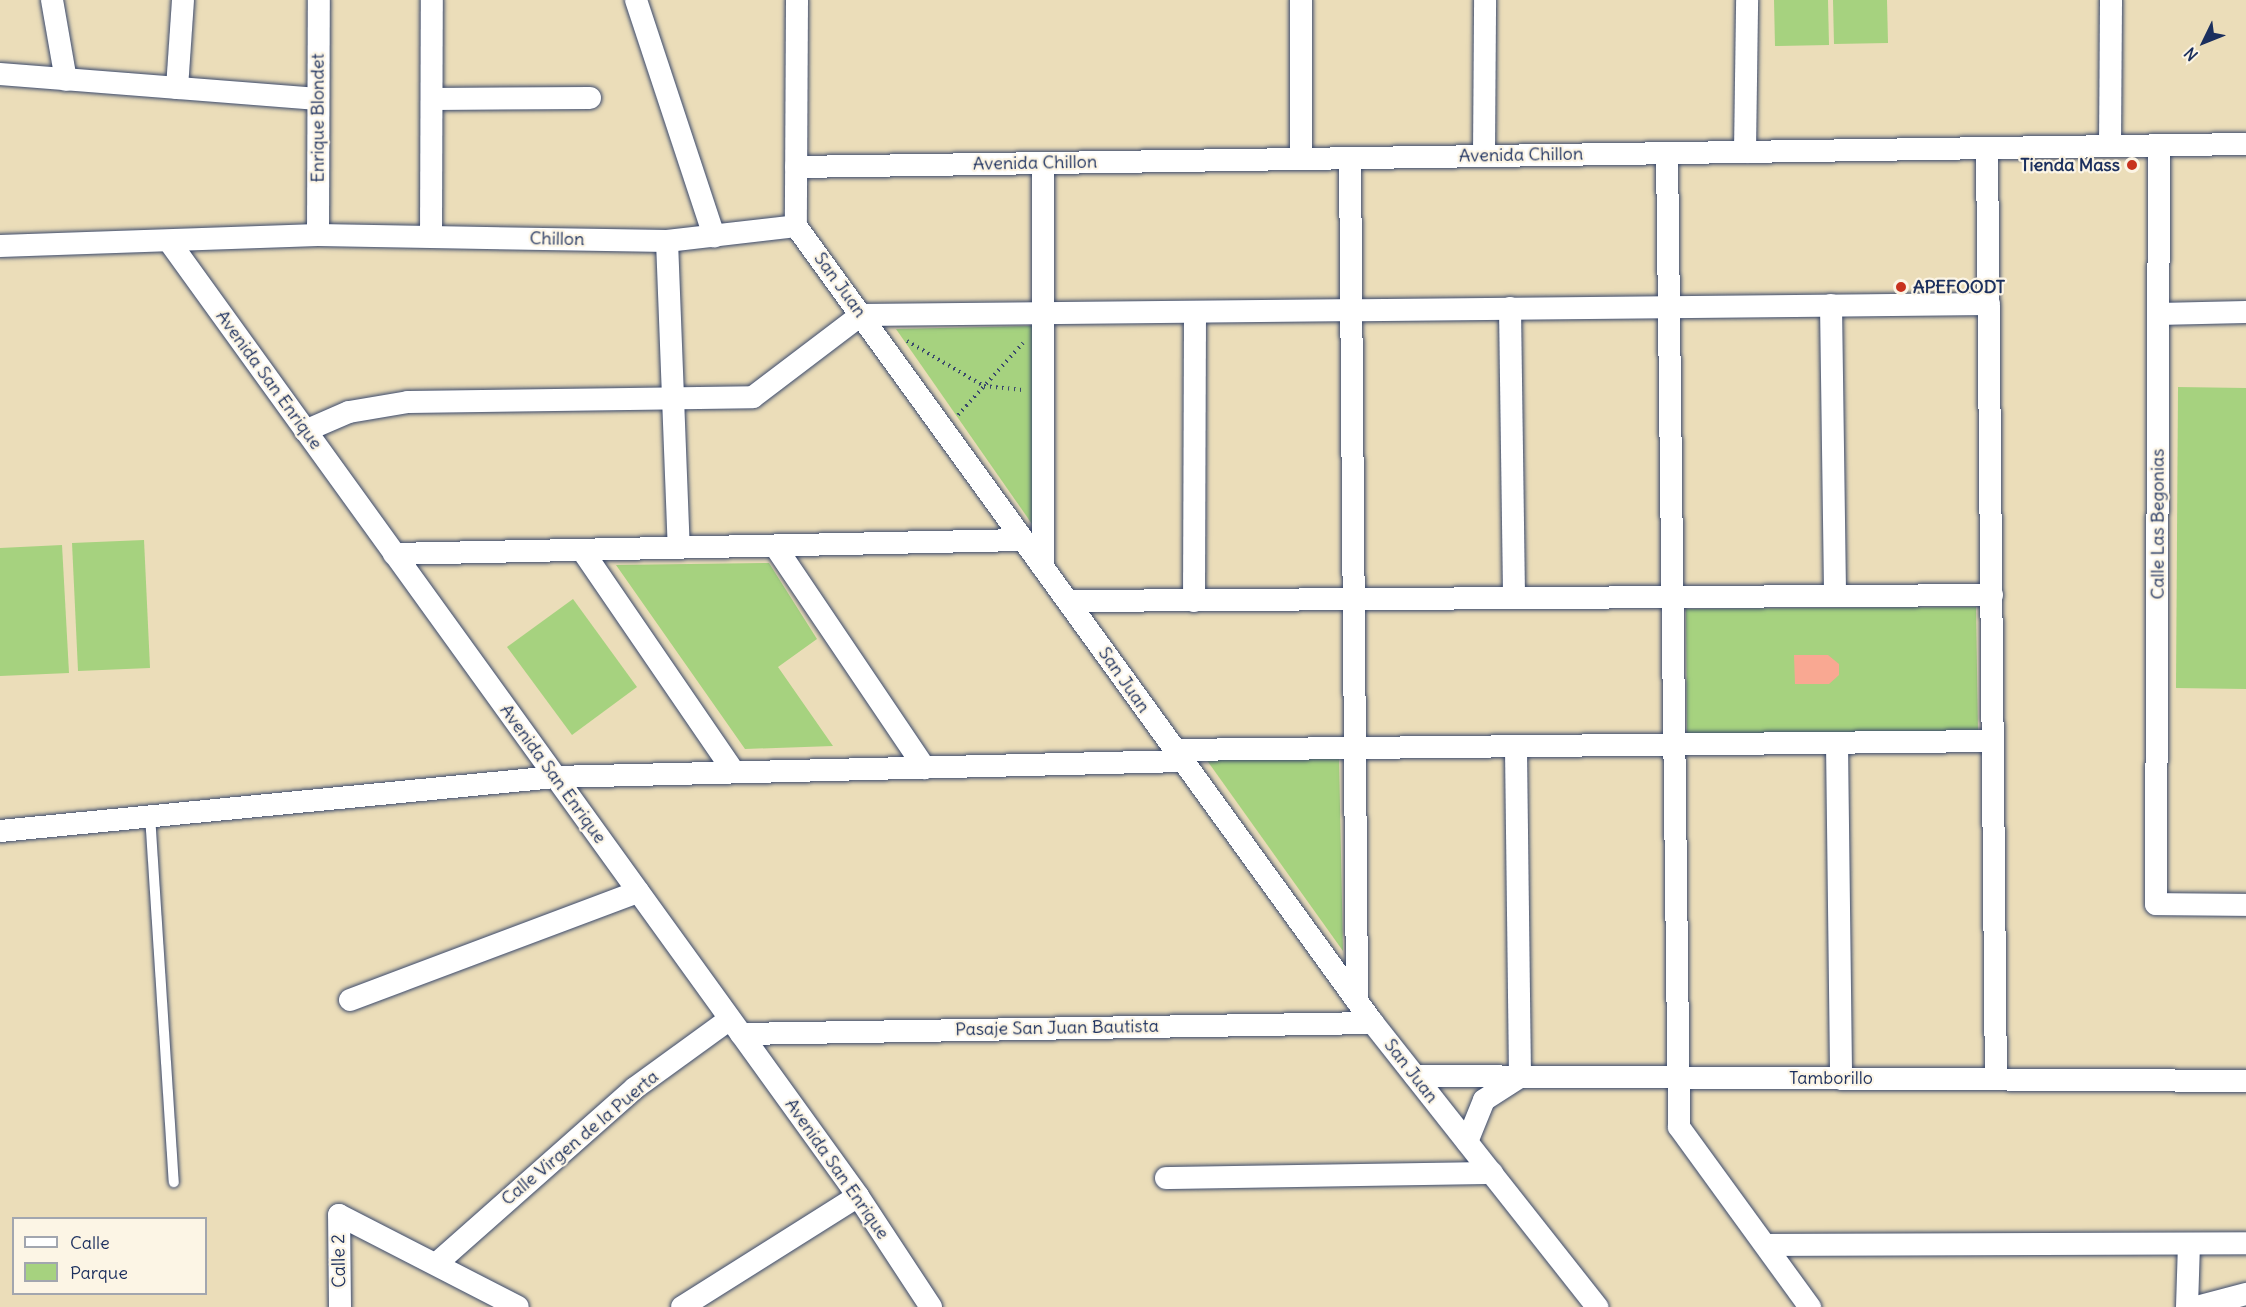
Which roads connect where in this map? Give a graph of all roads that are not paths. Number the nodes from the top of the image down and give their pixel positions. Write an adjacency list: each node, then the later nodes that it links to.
1 (52, 0): 12 (street)
2 (183, 0): 13 (street)
3 (319, 0): 15 (street, Enrique Blondet)
4 (432, 0): 16 (street)
5 (636, 0): 31 (street)
6 (797, 0): 27 (street)
7 (1301, 0): 25 (street)
8 (1485, 0): 23 (street)
9 (1747, 0): 21 (street)
10 (2111, 0): 19 (street)
11 (0, 74): 12 (street)
12 (66, 80): 13 (street)
13 (177, 88): 15 (street)
14 (590, 98): 16 (street)
15 (318, 99): 29 (street, Enrique Blondet)
16 (432, 99): 30 (street)
17 (2246, 144): 18 (street, Avenida Chillon)
18 (2159, 145): 19 (street, Avenida Chillon); 43 (street, Calle Las Begonias)
19 (2110, 146): 20 (street, Avenida Chillon)
20 (1987, 148): 21 (street, Avenida Chillon); 35 (street)
21 (1745, 152): 22 (street, Avenida Chillon)
22 (1667, 153): 23 (street, Avenida Chillon); 37 (street)
23 (1484, 156): 24 (street, Avenida Chillon)
24 (1350, 158): 25 (street, Avenida Chillon); 39 (street)
25 (1301, 159): 26 (street, Avenida Chillon)
26 (1042, 163): 27 (street, Avenida Chillon); 42 (street)
27 (796, 167): 28 (street)
28 (796, 226): 31 (street, Chillon); 44 (street, San Juan)
29 (318, 235): 30 (street, Chillon); 33 (street, Chillon)
30 (431, 236): 32 (street, Chillon)
31 (714, 236): 32 (street, Chillon)
32 (668, 241): 45 (street)
33 (171, 244): 34 (street, Chillon); 46 (street, Avenida San Enrique)
34 (0, 246)
35 (1989, 304): 36 (street); 53 (street)
36 (1831, 305): 37 (street); 54 (street)
37 (1668, 307): 38 (street); 55 (street)
38 (1510, 308): 39 (street); 56 (street)
39 (1351, 310): 40 (street); 57 (street)
40 (1195, 312): 42 (street); 59 (street)
41 (2246, 312): 43 (street)
42 (1044, 313): 44 (street); 52 (street)
43 (2158, 314): 72 (street, Calle Las Begonias)
44 (861, 315): 45 (street); 47 (street, San Juan)
45 (669, 399): 46 (street); 49 (street)
46 (305, 431): 51 (street, Avenida San Enrique)
47 (1023, 540): 48 (street); 52 (street, San Juan)
48 (775, 546): 49 (street); 66 (street)
49 (679, 548): 50 (street)
50 (582, 550): 51 (street); 67 (street)
51 (394, 554): 68 (street, Avenida San Enrique)
52 (1043, 567): 58 (street, San Juan)
53 (1992, 595): 54 (street); 60 (street)
54 (1835, 596): 55 (street)
55 (1671, 597): 56 (street); 62 (street)
56 (1514, 598): 57 (street)
57 (1354, 599): 59 (street); 64 (street)
58 (1068, 601): 59 (street); 65 (street, San Juan)
59 (1194, 601)
60 (1993, 741): 61 (street); 81 (street)
61 (1837, 743): 62 (street); 80 (street)
62 (1673, 744): 63 (street); 79 (street)
63 (1516, 746): 64 (street); 78 (street)
64 (1355, 748): 65 (street); 74 (street)
65 (1177, 755): 66 (street); 74 (street, San Juan)
66 (925, 768): 67 (street)
67 (734, 772): 68 (street)
68 (555, 777): 69 (street); 71 (street, Avenida San Enrique)
69 (150, 815): 70 (street); 86 (lane)
70 (0, 831)
71 (638, 892): 73 (street); 76 (street, Avenida San Enrique)
72 (2246, 905)
73 (350, 1000)
74 (1357, 1001): 75 (street, San Juan)
75 (1373, 1023): 76 (street, Pasaje San Juan Bautista); 77 (street, San Juan)
76 (735, 1027): 87 (street, Avenida San Enrique); 91 (street, Calle Virgen de la Puerta)
77 (1415, 1077): 78 (street, Tamborillo); 83 (street, San Juan)
78 (1520, 1077): 79 (street, Tamborillo); 83 (street)
79 (1677, 1078): 80 (street, Tamborillo); 90 (street)
80 (1841, 1078): 81 (street, Tamborillo)
81 (1996, 1079): 82 (street, Tamborillo)
82 (2246, 1081)
83 (1467, 1142): 84 (street, San Juan)
84 (1492, 1173): 85 (street); 97 (street, San Juan)
85 (1166, 1178)
86 (174, 1182)
87 (858, 1196): 95 (street); 96 (street, Avenida San Enrique)
88 (2246, 1243): 89 (street)
89 (2189, 1244): 90 (street); 99 (street)
90 (1767, 1245): 98 (street)
91 (436, 1264): 93 (street, Calle 2); 94 (street)
92 (2246, 1294): 100 (street)
93 (340, 1307)
94 (518, 1307)
95 (682, 1307)
96 (931, 1307)
97 (1597, 1307)
98 (1810, 1307)
99 (2187, 1307)
100 (2197, 1307)

